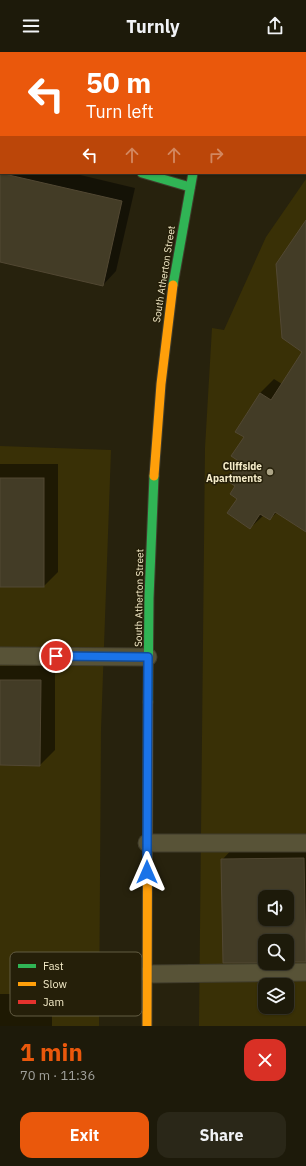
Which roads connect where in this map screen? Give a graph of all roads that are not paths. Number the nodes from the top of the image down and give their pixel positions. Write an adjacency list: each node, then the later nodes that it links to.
1 (145, 174): 3 (main road)
2 (193, 174): 3 (main road, South Atherton Street)
3 (190, 187): 5 (main road, South Atherton Street)
4 (0, 656): 5 (lane)
5 (148, 657): 6 (main road, South Atherton Street)
6 (147, 843): 7 (lane); 9 (main road, South Atherton Street)
7 (306, 843)
8 (306, 972): 9 (lane)
9 (148, 974): 10 (main road, South Atherton Street)
10 (147, 1026)

